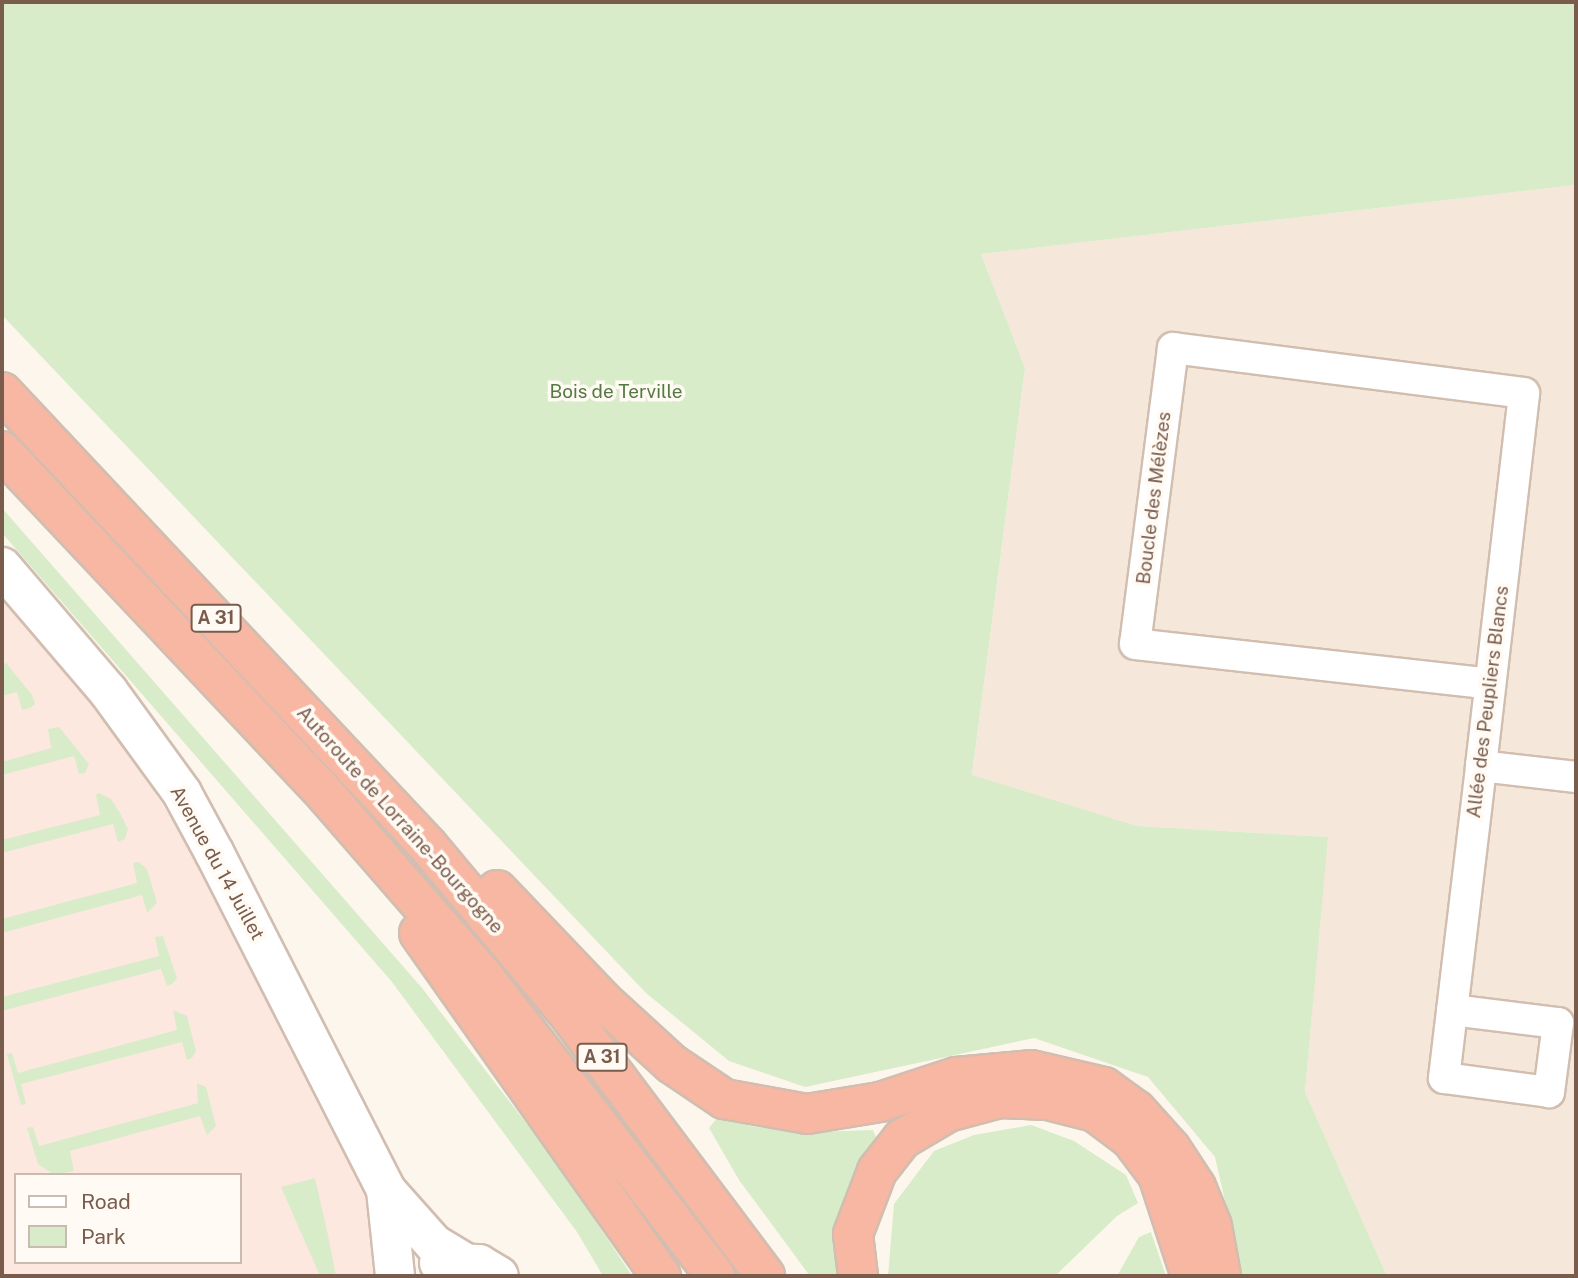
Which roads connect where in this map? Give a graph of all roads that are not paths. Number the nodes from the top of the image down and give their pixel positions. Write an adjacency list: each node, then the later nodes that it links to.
1 (2, 392): 9 (highway, Autoroute de Lorraine-Bourgogne / A 31)
2 (1524, 393): 5 (street, Allée des Peupliers Blancs); 5 (street, Boucle des Mélèzes)
3 (2, 451): 8 (highway, Autoroute de Lorraine-Bourgogne / A 31)
4 (2, 567): 11 (main road, Avenue du 14 Juillet)
5 (1490, 684): 6 (street, Allée des Peupliers Blancs)
6 (1481, 766): 7 (street); 10 (street, Allée des Peupliers Blancs)
7 (1576, 777)
8 (326, 795): 16 (highway); 17 (highway, Autoroute de Lorraine-Bourgogne / A 31)
9 (428, 846): 18 (highway, Autoroute de Lorraine-Bourgogne / A 31); 21 (highway)
10 (1452, 1010)
11 (386, 1190): 12 (main road, Avenue du 14 Juillet); 13 (main road, Avenue du 14 Juillet)
12 (462, 1261): 14 (main road); 15 (main road, Avenue du 14 Juillet)
13 (395, 1276)
14 (412, 1276)
15 (499, 1276)
16 (662, 1276)
17 (715, 1276)
18 (765, 1276)
19 (858, 1276): 20 (highway)
20 (1191, 1276)
21 (1221, 1276)

